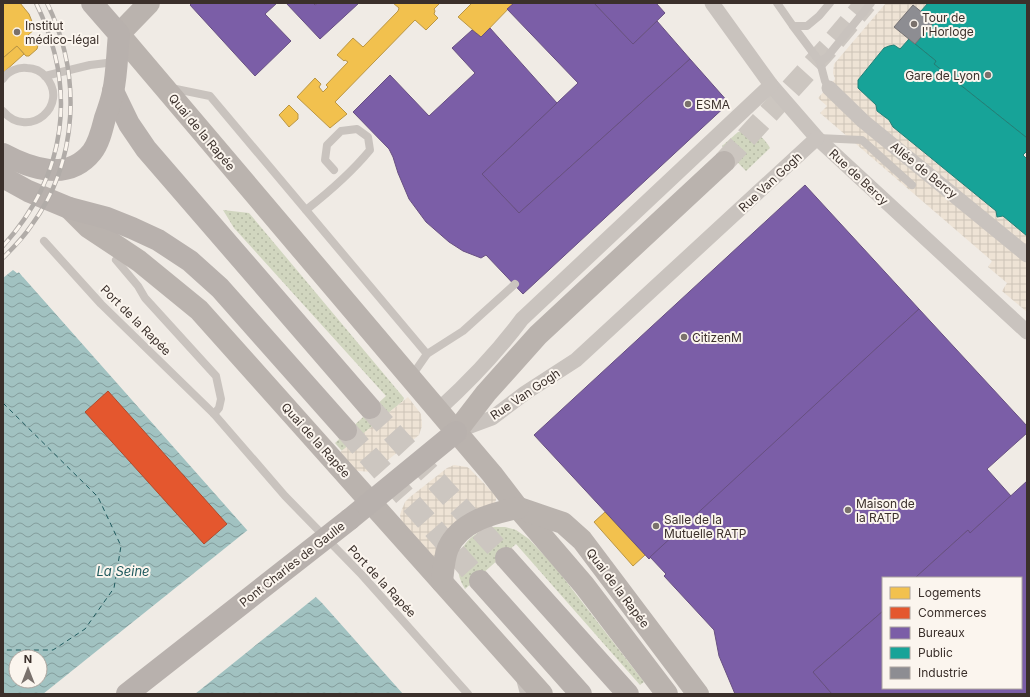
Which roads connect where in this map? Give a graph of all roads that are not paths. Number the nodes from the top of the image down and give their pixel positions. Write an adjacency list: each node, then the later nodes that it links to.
1 (92, 3): 8 (main road, Quai de la Rapée)
2 (149, 3): 8 (main road)
3 (712, 3): 14 (street, Rue de Bercy)
4 (777, 3): 7 (lane)
5 (830, 3): 7 (lane)
6 (871, 3): 10 (lane)
7 (793, 26): 10 (lane)
8 (119, 34): 9 (main road); 15 (main road, Quai de la Rapée)
9 (116, 62): 11 (lane); 16 (main road)
10 (820, 62): 13 (lane)
11 (45, 76): 12 (lane); 17 (lane)
12 (3, 79)
13 (827, 84): 27 (street, Allée de Bercy)
14 (771, 85): 18 (street, Rue de Bercy); 35 (street)
15 (164, 87): 25 (lane, Quai de la Rapée); 33 (main road, Quai de la Rapée)
16 (113, 91): 19 (main road); 34 (main road)
17 (3, 111)
18 (817, 138): 23 (lane); 31 (street, Rue de Bercy); 38 (street, Rue Van Gogh)
19 (3, 154)
20 (724, 162): 38 (main road, Rue Van Gogh)
21 (334, 170): 25 (lane)
22 (3, 177): 24 (main road, Quai de la Rapée)
23 (912, 185)
24 (69, 208): 29 (main road, Quai de la Rapée); 37 (main road, Quai de la Rapée)
25 (306, 210): 32 (lane, Quai de la Rapée)
26 (44, 241): 36 (lane, Port de la Rapée)
27 (1027, 255)
28 (116, 260): 29 (lane, Port de la Rapée)
29 (146, 279): 36 (lane, Port de la Rapée); 39 (main road, Quai de la Rapée)
30 (515, 284): 32 (lane)
31 (1027, 332)
32 (427, 354): 33 (lane)
33 (410, 378): 35 (main road, Quai de la Rapée)
34 (370, 408)
35 (438, 410): 38 (main road, Quai de la Rapée)
36 (214, 414): 46 (lane, Port de la Rapée)
37 (346, 430)
38 (456, 432): 39 (main road, Pont Charles de Gaulle); 40 (main road, Quai de la Rapée)
39 (370, 502): 42 (main road, Quai de la Rapée); 45 (main road, Pont Charles de Gaulle, bridge)
40 (518, 508): 42 (main road); 51 (main road, Quai de la Rapée); 52 (main road, Quai de la Rapée)
41 (506, 558): 50 (main road)
42 (442, 582): 44 (main road, Quai de la Rapée)
43 (480, 582): 49 (main road)
44 (517, 666): 47 (lane); 48 (main road, Quai de la Rapée)
45 (127, 694)
46 (468, 694)
47 (524, 694)
48 (542, 694)
49 (582, 694)
50 (628, 694)
51 (667, 694)
52 (698, 694)

